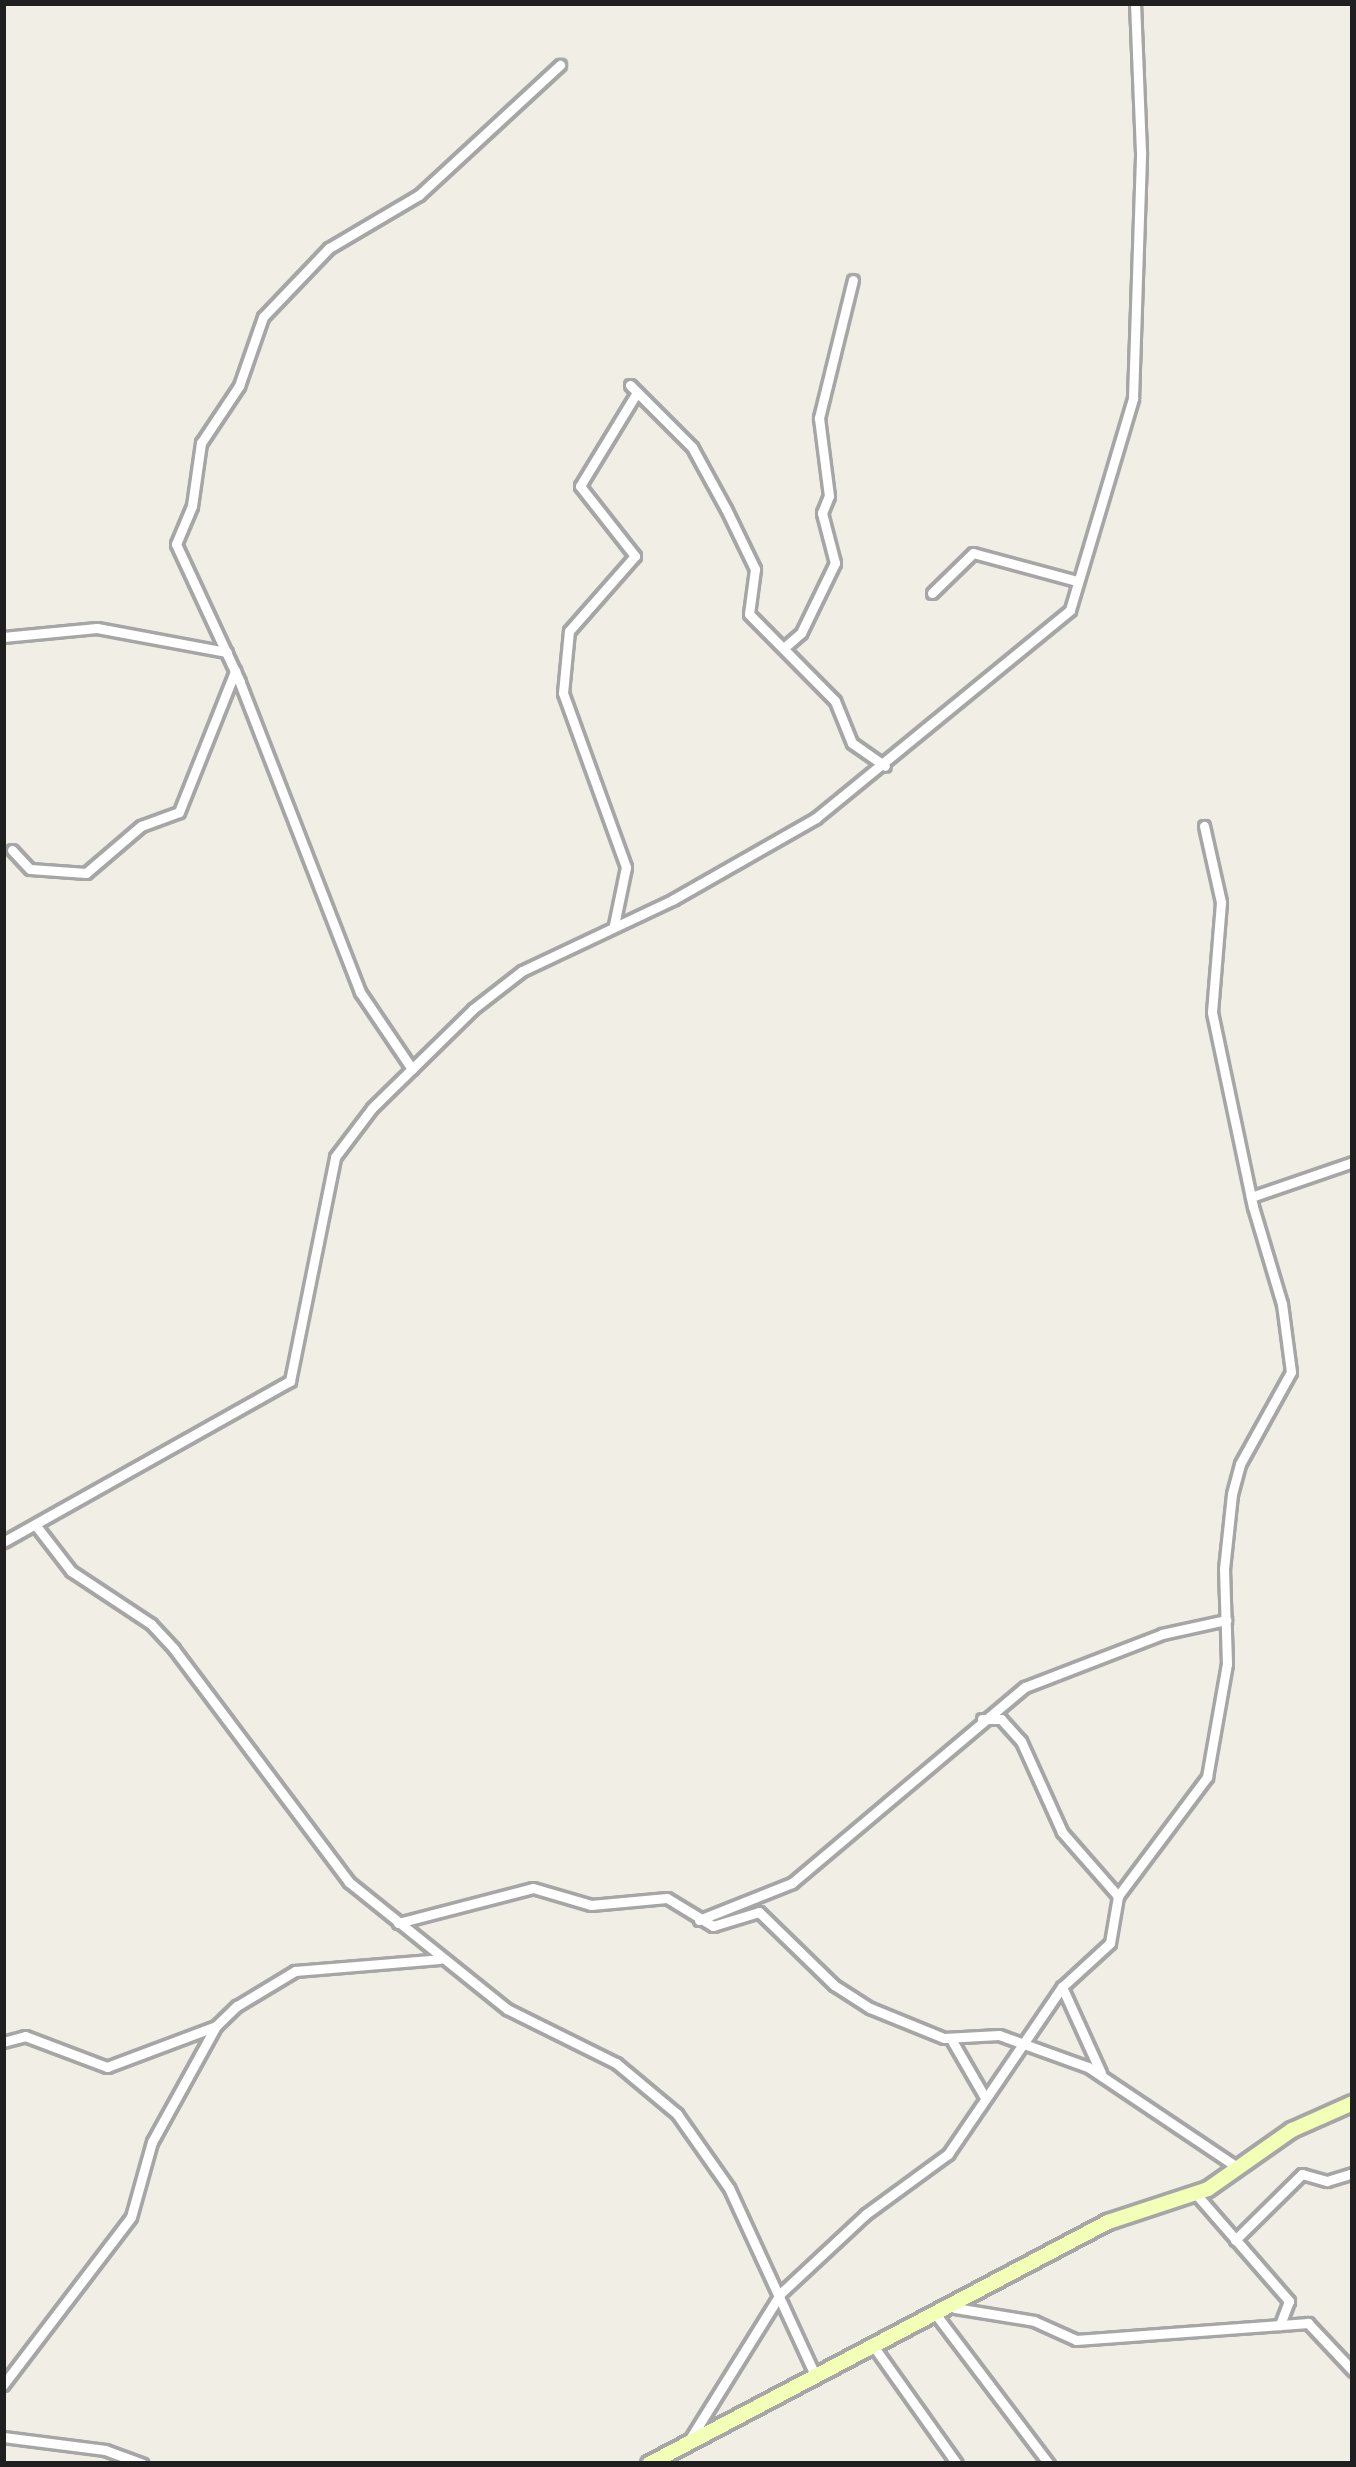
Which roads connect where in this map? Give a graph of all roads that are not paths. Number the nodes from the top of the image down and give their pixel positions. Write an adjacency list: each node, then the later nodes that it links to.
1 (1135, 3): 4 (street)
2 (560, 65): 8 (street)
3 (854, 280): 7 (street)
4 (1077, 581): 5 (street); 10 (street)
5 (932, 592)
6 (3, 637): 8 (street)
7 (786, 646): 10 (street); 13 (street)
8 (227, 652): 9 (street)
9 (236, 670): 12 (street); 14 (street)
10 (885, 766): 13 (street)
11 (1204, 826): 16 (street)
12 (12, 850)
13 (614, 926): 14 (street)
14 (412, 1069): 17 (street)
15 (1353, 1162): 16 (street)
16 (1252, 1197): 19 (street)
17 (37, 1528): 18 (street); 23 (street)
18 (3, 1542)
19 (1226, 1619): 20 (street); 21 (street)
20 (980, 1719): 21 (street); 22 (street)
21 (1118, 1896): 25 (street)
22 (699, 1920): 23 (street); 27 (street)
23 (398, 1923): 24 (street)
24 (444, 1959): 26 (street); 37 (street)
25 (1062, 1987): 29 (street); 30 (street)
26 (216, 2026): 28 (street); 44 (street)
27 (951, 2039): 29 (street); 31 (street)
28 (3, 2042)
29 (1021, 2046): 30 (street); 31 (street)
30 (1101, 2073): 33 (street)
31 (984, 2096): 37 (street)
32 (1353, 2103): 33 (street)
33 (1238, 2167): 35 (street)
34 (1353, 2173): 36 (street)
35 (1196, 2194): 36 (street); 38 (street)
36 (1235, 2240): 40 (street)
37 (781, 2293): 43 (street); 46 (street)
38 (955, 2308): 39 (street); 40 (street)
39 (937, 2316): 41 (street); 50 (street)
40 (1280, 2326): 42 (street)
41 (874, 2347): 43 (street); 49 (street)
42 (1353, 2371)
43 (815, 2375): 46 (street)
44 (3, 2385)
45 (3, 2437): 47 (street)
46 (690, 2439): 48 (street)
47 (143, 2464)
48 (649, 2464)
49 (957, 2464)
50 (1049, 2464)

